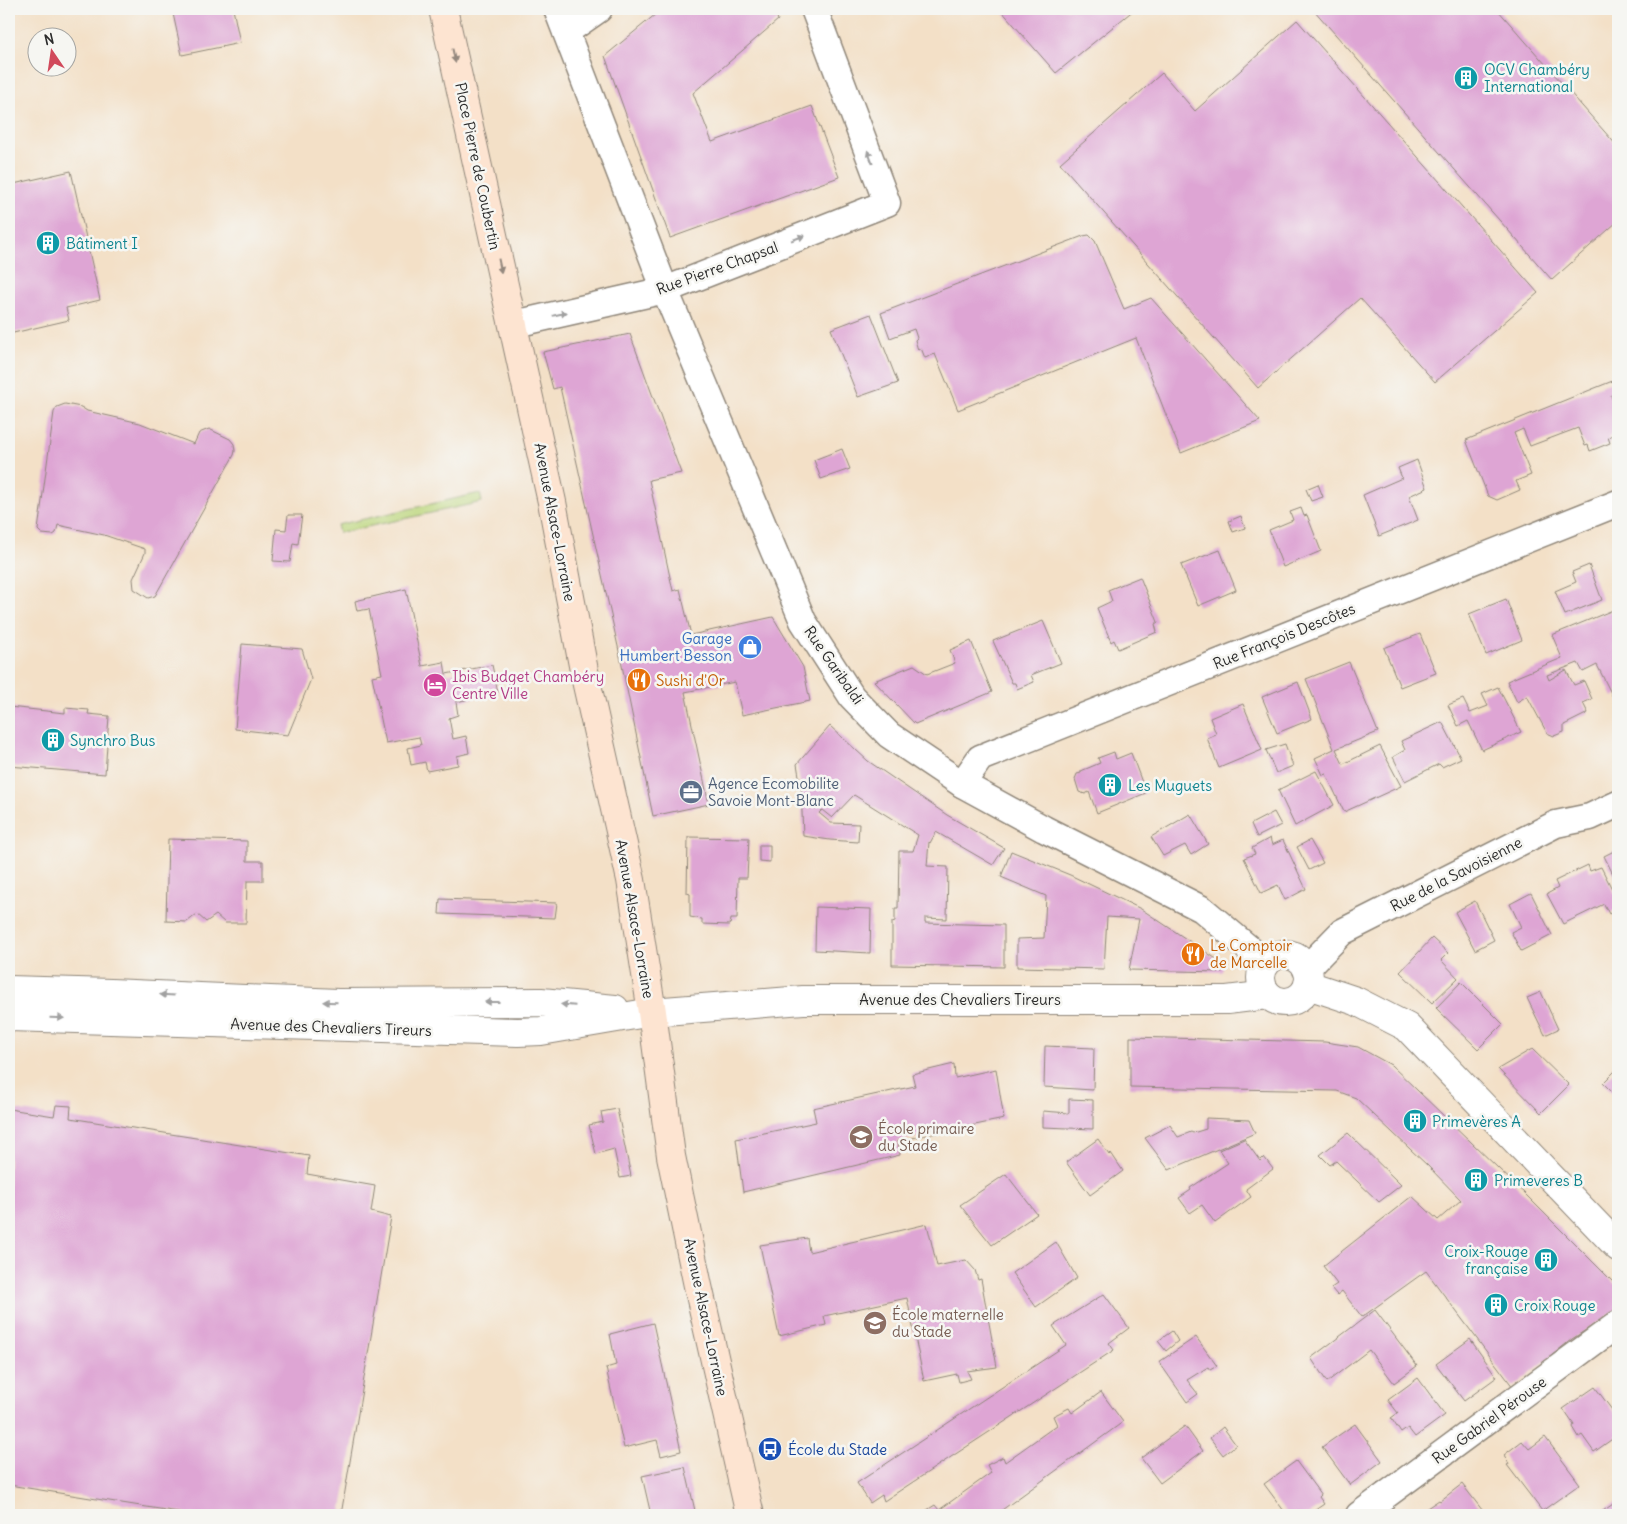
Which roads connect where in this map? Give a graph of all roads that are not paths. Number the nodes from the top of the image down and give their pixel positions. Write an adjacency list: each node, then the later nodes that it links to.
1 (443, 9): 6 (main road, Place Pierre de Coubertin, one-way to 6)
2 (599, 9): 4 (street)
3 (814, 9): 5 (street, Rue Pierre Chapsal, one-way to 3)
4 (561, 20): 5 (street, Rue Garibaldi)
5 (665, 290): 6 (street, Rue Pierre Chapsal, one-way to 5); 8 (street, Rue Garibaldi)
6 (513, 323): 14 (main road, Avenue Alsace-Lorraine)
7 (1618, 503): 8 (street, Rue François Descôtes)
8 (962, 784): 10 (street, Rue Garibaldi)
9 (1618, 804): 11 (street, Rue de la Savoisienne)
10 (1266, 963): 11 (street); 13 (street)
11 (1307, 977): 13 (street); 16 (street)
12 (9, 990): 14 (street, Avenue des Chevaliers Tireurs, one-way to 12)
13 (1268, 995): 14 (street, Avenue des Chevaliers Tireurs)
14 (652, 1012): 15 (street, Avenue des Chevaliers Tireurs, one-way to 14); 18 (main road, Avenue Alsace-Lorraine)
15 (9, 1017)
16 (1618, 1247)
17 (1618, 1324): 19 (street, Rue Gabriel Pérouse)
18 (750, 1515)
19 (1359, 1515)

